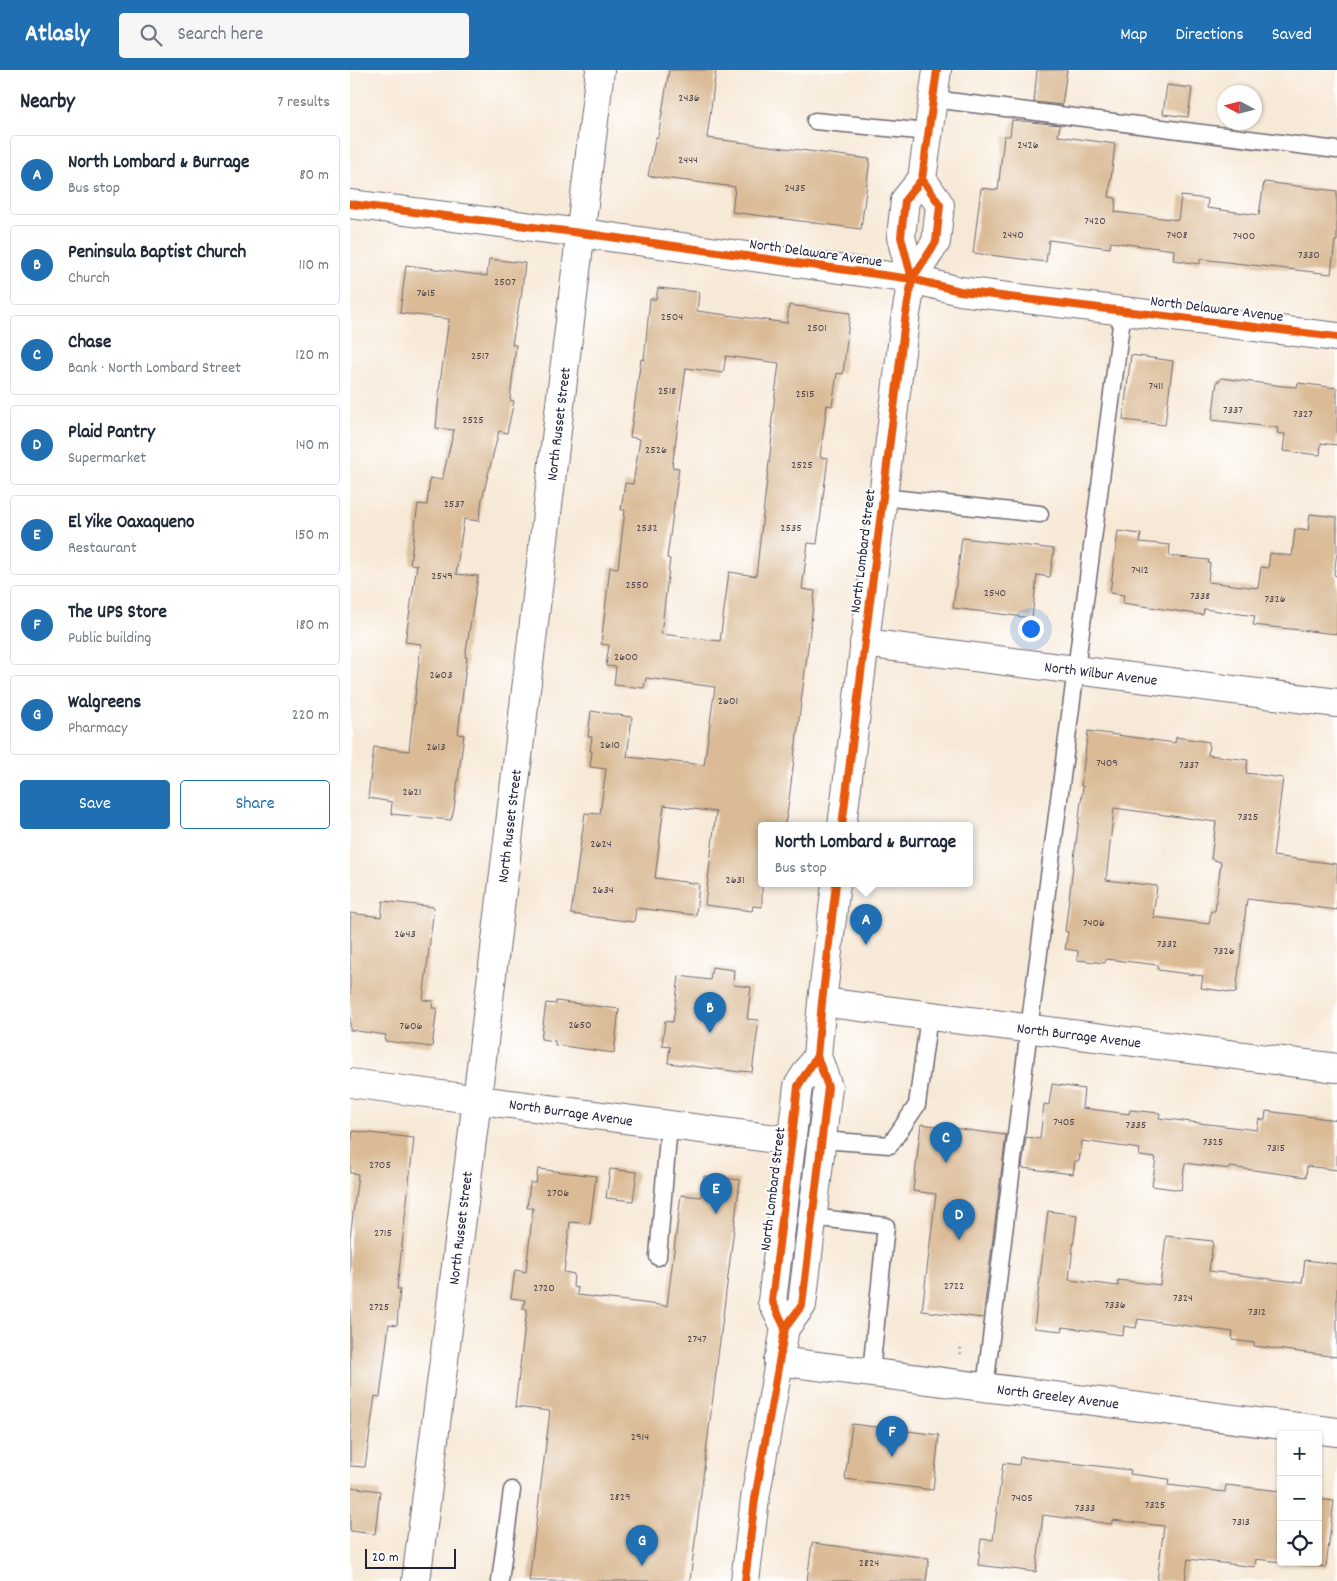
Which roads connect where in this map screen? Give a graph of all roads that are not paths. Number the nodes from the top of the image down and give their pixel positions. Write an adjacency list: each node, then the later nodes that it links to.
1 (600, 70): 8 (street, North Russet Street)
2 (937, 70): 3 (street, North Lombard Street)
3 (933, 98): 5 (street, North Lombard Street); 6 (lane)
4 (815, 121): 5 (lane)
5 (928, 132): 9 (street, North Lombard Street)
6 (1337, 150)
7 (350, 204): 8 (street, North Delaware Avenue)
8 (581, 233): 9 (street, North Delaware Avenue); 25 (street, North Russet Street)
9 (912, 279): 10 (street, North Delaware Avenue); 12 (street, North Lombard Street)
10 (1123, 310): 11 (street, North Delaware Avenue); 15 (lane)
11 (1337, 337)
12 (882, 497): 13 (lane); 14 (street, North Lombard Street)
13 (1040, 514)
14 (864, 643): 15 (street, North Wilbur Avenue); 17 (street, North Lombard Street)
15 (1075, 669): 16 (street, North Wilbur Avenue); 21 (lane)
16 (1337, 703)
17 (842, 822)
18 (836, 887): 19 (street, North Lombard Street)
19 (822, 1002): 20 (street, North Burrage Avenue); 22 (street, North Lombard Street)
20 (929, 1016): 21 (street, North Burrage Avenue); 27 (lane)
21 (1029, 1029): 23 (street, North Burrage Avenue); 34 (lane)
22 (817, 1056): 27 (street, North Lombard Street); 28 (street, North Lombard Street)
23 (1337, 1068)
24 (350, 1083): 25 (street, North Burrage Avenue)
25 (477, 1100): 26 (street, North Burrage Avenue); 37 (street, North Russet Street)
26 (669, 1125): 28 (street, North Burrage Avenue); 30 (lane)
27 (821, 1140): 29 (street, North Lombard Street)
28 (792, 1141): 31 (street, North Lombard Street)
29 (812, 1217): 31 (street, North Lombard Street); 33 (lane)
30 (658, 1258)
31 (785, 1328): 32 (street, North Lombard Street)
32 (778, 1361): 33 (street, North Greeley Avenue); 39 (street, North Lombard Street)
33 (871, 1372): 34 (street, North Greeley Avenue)
34 (985, 1387): 35 (street, North Greeley Avenue)
35 (1337, 1432)
36 (512, 1490): 38 (lane)
37 (416, 1581)
38 (500, 1581)
39 (745, 1581)

